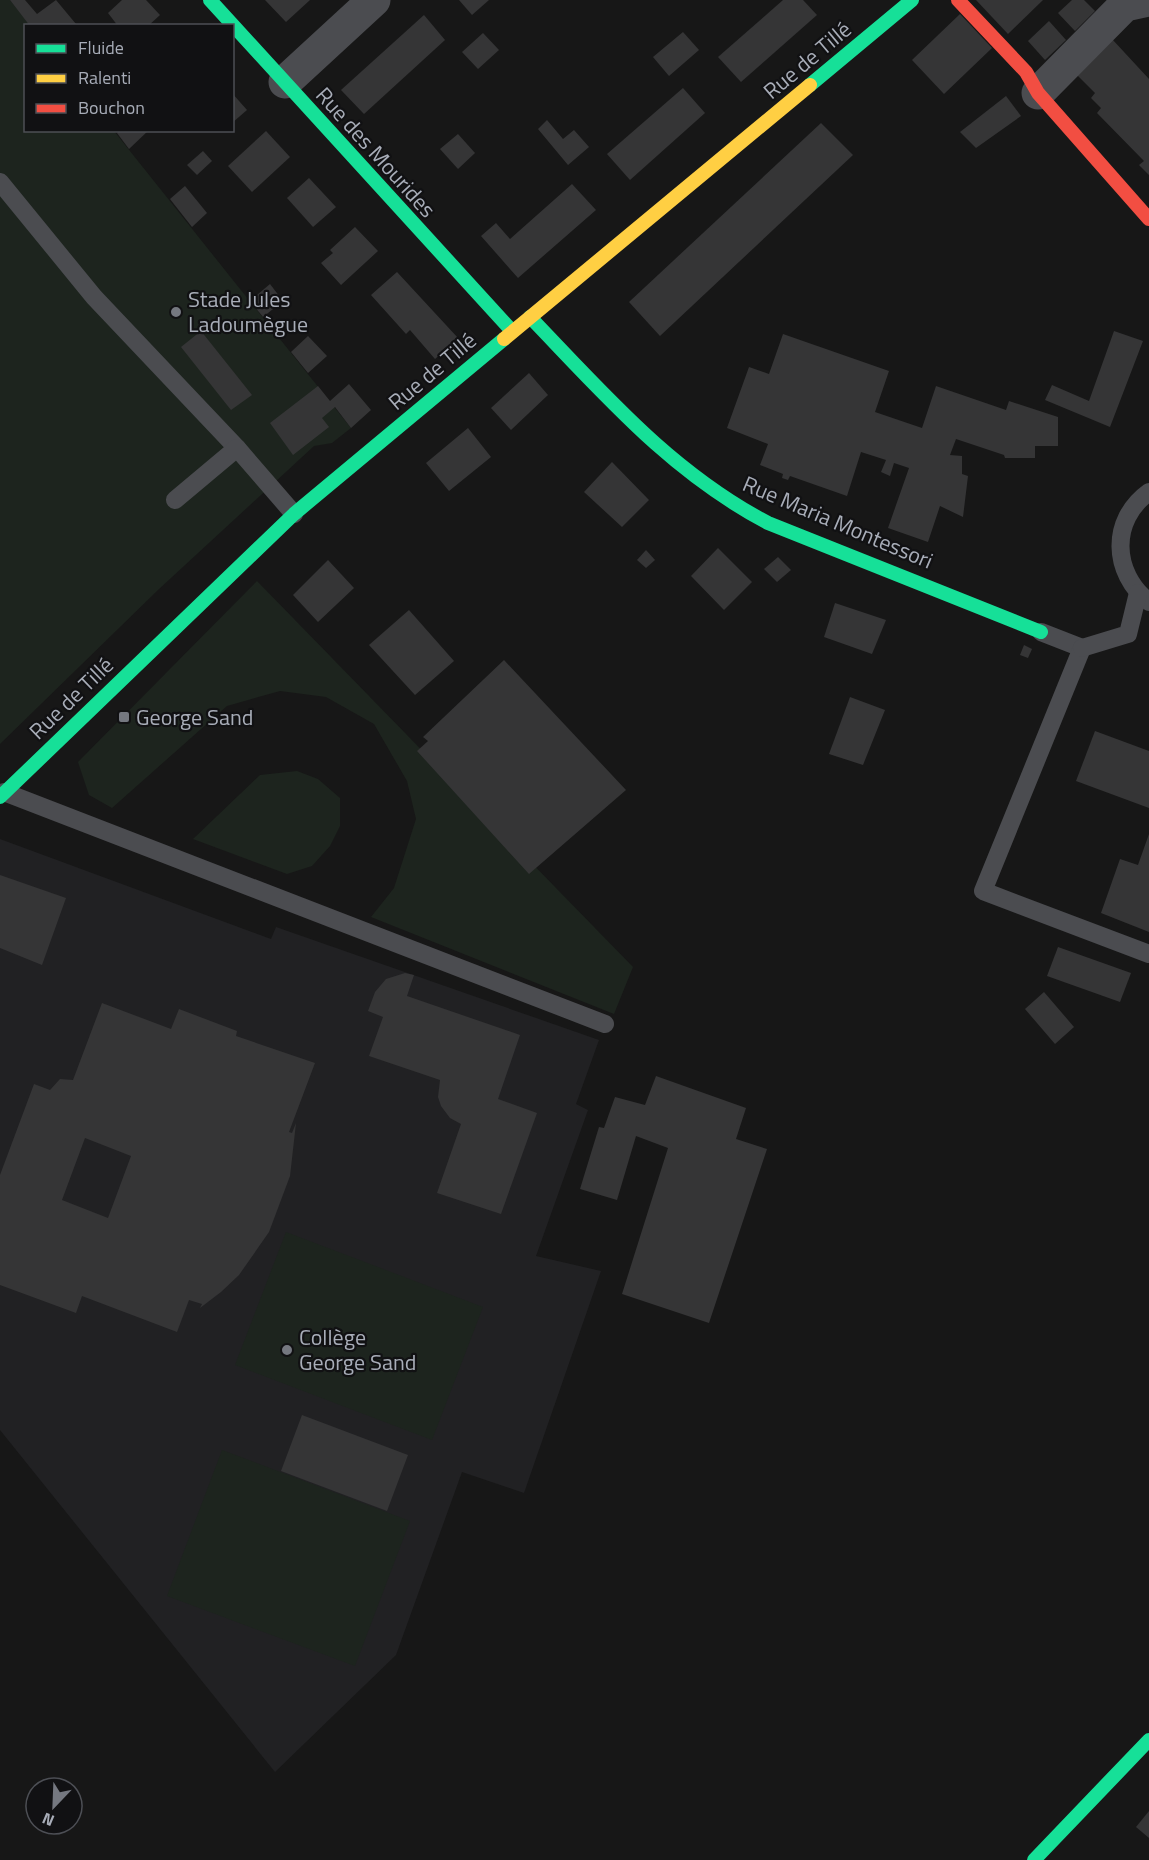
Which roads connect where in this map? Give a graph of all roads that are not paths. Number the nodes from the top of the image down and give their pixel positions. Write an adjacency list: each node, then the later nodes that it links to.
1 (210, 0): 6 (street, Rue des Mourides)
2 (374, 0): 8 (street)
3 (912, 0): 12 (street, Rue de Tillé)
4 (958, 0): 9 (street)
5 (1149, 0): 9 (street)
6 (232, 24)
7 (234, 26): 8 (street, Rue des Mourides)
8 (285, 82): 13 (street, Rue des Mourides)
9 (1038, 93): 11 (street)
10 (0, 182): 14 (lane)
11 (1149, 219)
12 (530, 317): 13 (street, Rue de Tillé); 19 (street, Rue Maria Montessori)
13 (512, 332): 17 (street, Rue de Tillé)
14 (237, 448): 16 (lane); 17 (lane)
15 (1149, 492): 18 (lane)
16 (175, 500)
17 (294, 514): 21 (street, Rue de Tillé)
18 (1143, 597): 20 (lane)
19 (1041, 632): 20 (lane, Rue Maria Montessori)
20 (1082, 648): 22 (lane)
21 (2, 794): 23 (lane)
22 (1149, 954)
23 (605, 1024)
24 (1149, 1740): 25 (street)
25 (1034, 1860)

